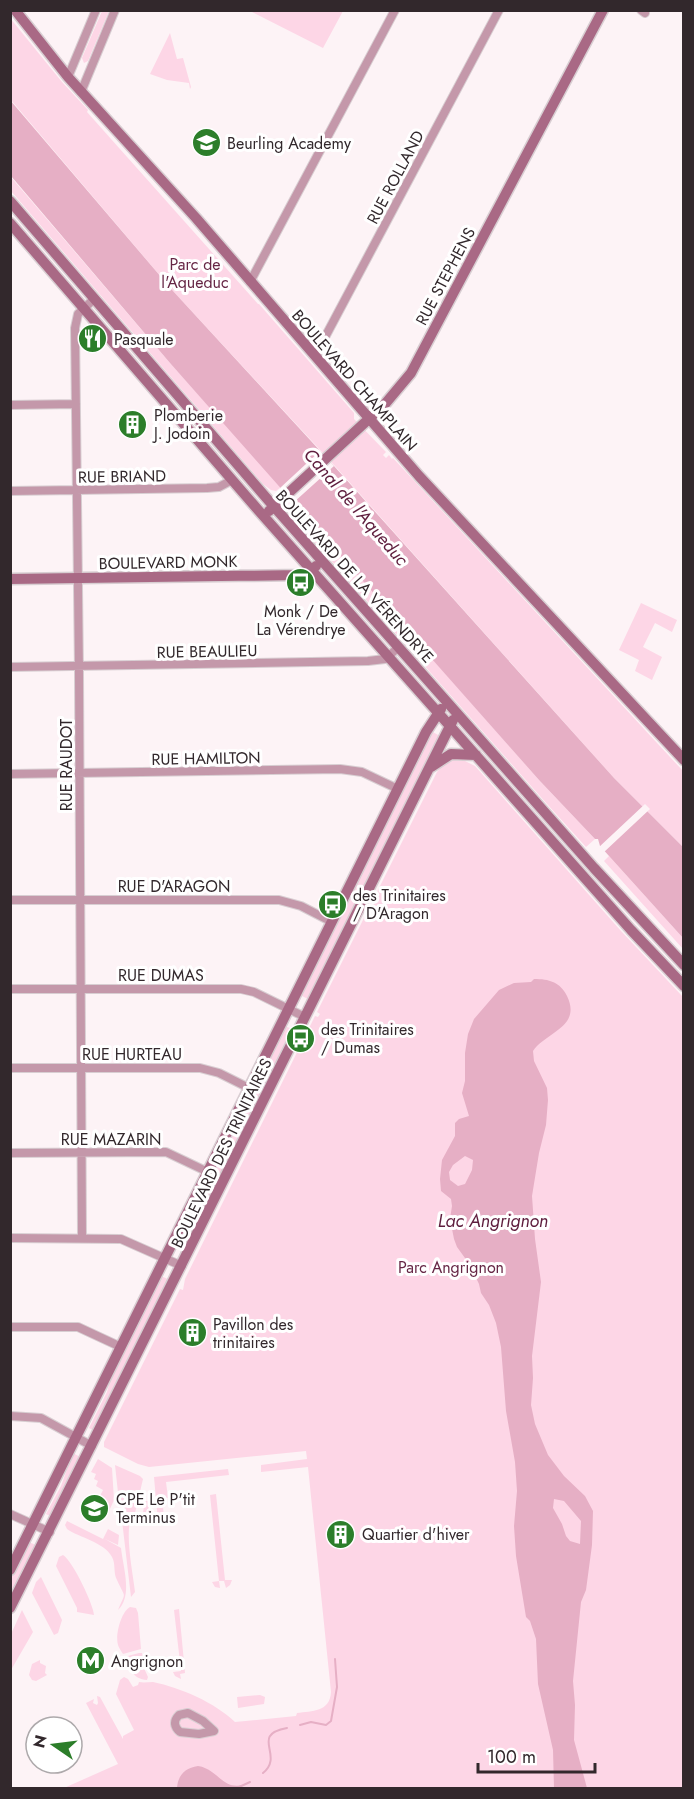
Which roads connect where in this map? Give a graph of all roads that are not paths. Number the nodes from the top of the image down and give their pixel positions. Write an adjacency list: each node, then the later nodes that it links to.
1 (15, 10): 7 (main road, BOULEVARD CHAMPLAIN)
2 (96, 10): 7 (street)
3 (115, 10): 8 (street)
4 (395, 10): 11 (street)
5 (499, 10): 14 (street, RUE ROLLAND)
6 (603, 10): 17 (main road, RUE STEPHENS)
7 (68, 77): 8 (main road, BOULEVARD CHAMPLAIN)
8 (81, 92): 11 (main road, BOULEVARD CHAMPLAIN)
9 (10, 201): 12 (main road, BOULEVARD DE LA VÉRENDRYE)
10 (10, 223): 13 (main road, BOULEVARD DE LA VÉRENDRYE)
11 (250, 282): 14 (main road, BOULEVARD CHAMPLAIN)
12 (94, 299): 13 (street, RUE RAUDOT); 21 (main road, BOULEVARD DE LA VÉRENDRYE)
13 (84, 308): 15 (street, RUE RAUDOT); 18 (main road, BOULEVARD DE LA VÉRENDRYE)
14 (315, 356): 17 (main road, BOULEVARD CHAMPLAIN)
15 (76, 404): 16 (street); 20 (street, RUE RAUDOT)
16 (10, 405)
17 (369, 419): 21 (main road, RUE STEPHENS); 36 (main road, BOULEVARD CHAMPLAIN)
18 (232, 480): 20 (street, RUE BRIAND); 22 (main road, BOULEVARD DE LA VÉRENDRYE)
19 (10, 491): 20 (street, RUE BRIAND)
20 (77, 491): 25 (street, RUE RAUDOT)
21 (274, 507): 22 (main road, RUE STEPHENS); 23 (main road, BOULEVARD DE LA VÉRENDRYE)
22 (263, 516): 24 (main road, BOULEVARD DE LA VÉRENDRYE)
23 (322, 561): 24 (main road); 27 (main road, BOULEVARD DE LA VÉRENDRYE)
24 (312, 570): 25 (main road, BOULEVARD MONK); 28 (main road, BOULEVARD DE LA VÉRENDRYE)
25 (78, 578): 26 (main road, BOULEVARD MONK); 29 (street, RUE RAUDOT)
26 (10, 579)
27 (399, 647): 28 (street); 31 (main road, BOULEVARD DE LA VÉRENDRYE)
28 (389, 657): 29 (street, RUE BEAULIEU); 32 (main road, BOULEVARD DE LA VÉRENDRYE)
29 (79, 666): 30 (street, RUE BEAULIEU); 38 (street, RUE RAUDOT)
30 (10, 667)
31 (448, 702): 32 (main road, BOULEVARD DES TRINITAIRES); 33 (main road, BOULEVARD DE LA VÉRENDRYE)
32 (438, 712): 34 (main road, BOULEVARD DE LA VÉRENDRYE); 40 (main road, BOULEVARD DES TRINITAIRES)
33 (457, 712): 34 (main road, BOULEVARD DES TRINITAIRES); 44 (main road, BOULEVARD DE LA VÉRENDRYE)
34 (450, 726): 35 (main road, BOULEVARD DE LA VÉRENDRYE); 37 (main road, BOULEVARD DES TRINITAIRES)
35 (476, 755): 37 (main road); 45 (main road, BOULEVARD DE LA VÉRENDRYE)
36 (684, 760)
37 (428, 768): 49 (main road, BOULEVARD DES TRINITAIRES)
38 (80, 773): 39 (street, RUE HAMILTON); 40 (street, RUE HAMILTON); 42 (street, RUE RAUDOT)
39 (10, 774)
40 (398, 789): 43 (main road, BOULEVARD DES TRINITAIRES)
41 (10, 900): 42 (street, RUE D'ARAGON)
42 (81, 900): 43 (street, RUE D'ARAGON); 47 (street, RUE RAUDOT)
43 (332, 922): 48 (main road, BOULEVARD DES TRINITAIRES)
44 (684, 965)
45 (684, 986)
46 (10, 989): 47 (street, RUE DUMAS)
47 (81, 989): 48 (street, RUE DUMAS); 51 (street, RUE RAUDOT)
48 (289, 1009): 49 (street, RUE DUMAS); 52 (main road, BOULEVARD DES TRINITAIRES)
49 (305, 1017): 59 (main road, BOULEVARD DES TRINITAIRES)
50 (10, 1068): 51 (street, RUE HURTEAU)
51 (81, 1068): 52 (street, RUE HURTEAU); 53 (street, RUE RAUDOT)
52 (249, 1088): 55 (main road, BOULEVARD DES TRINITAIRES)
53 (82, 1152): 54 (street, RUE MAZARIN); 55 (street, RUE MAZARIN); 57 (street, RUE RAUDOT)
54 (10, 1153)
55 (208, 1172): 58 (main road, BOULEVARD DES TRINITAIRES)
56 (10, 1238): 57 (street)
57 (82, 1238): 58 (street)
58 (165, 1258): 59 (street); 61 (main road, BOULEVARD DES TRINITAIRES)
59 (182, 1266): 64 (main road, BOULEVARD DES TRINITAIRES)
60 (10, 1327): 61 (street)
61 (121, 1347): 63 (main road, BOULEVARD DES TRINITAIRES)
62 (10, 1416): 63 (street)
63 (76, 1436): 64 (street); 66 (main road, BOULEVARD DES TRINITAIRES)
64 (92, 1446): 67 (main road, BOULEVARD DES TRINITAIRES)
65 (10, 1514): 66 (street)
66 (33, 1524): 67 (street); 68 (main road, BOULEVARD DES TRINITAIRES)
67 (50, 1532): 69 (main road, BOULEVARD DES TRINITAIRES)
68 (10, 1570)
69 (10, 1608)
70 (214, 1731): 70 (street)

